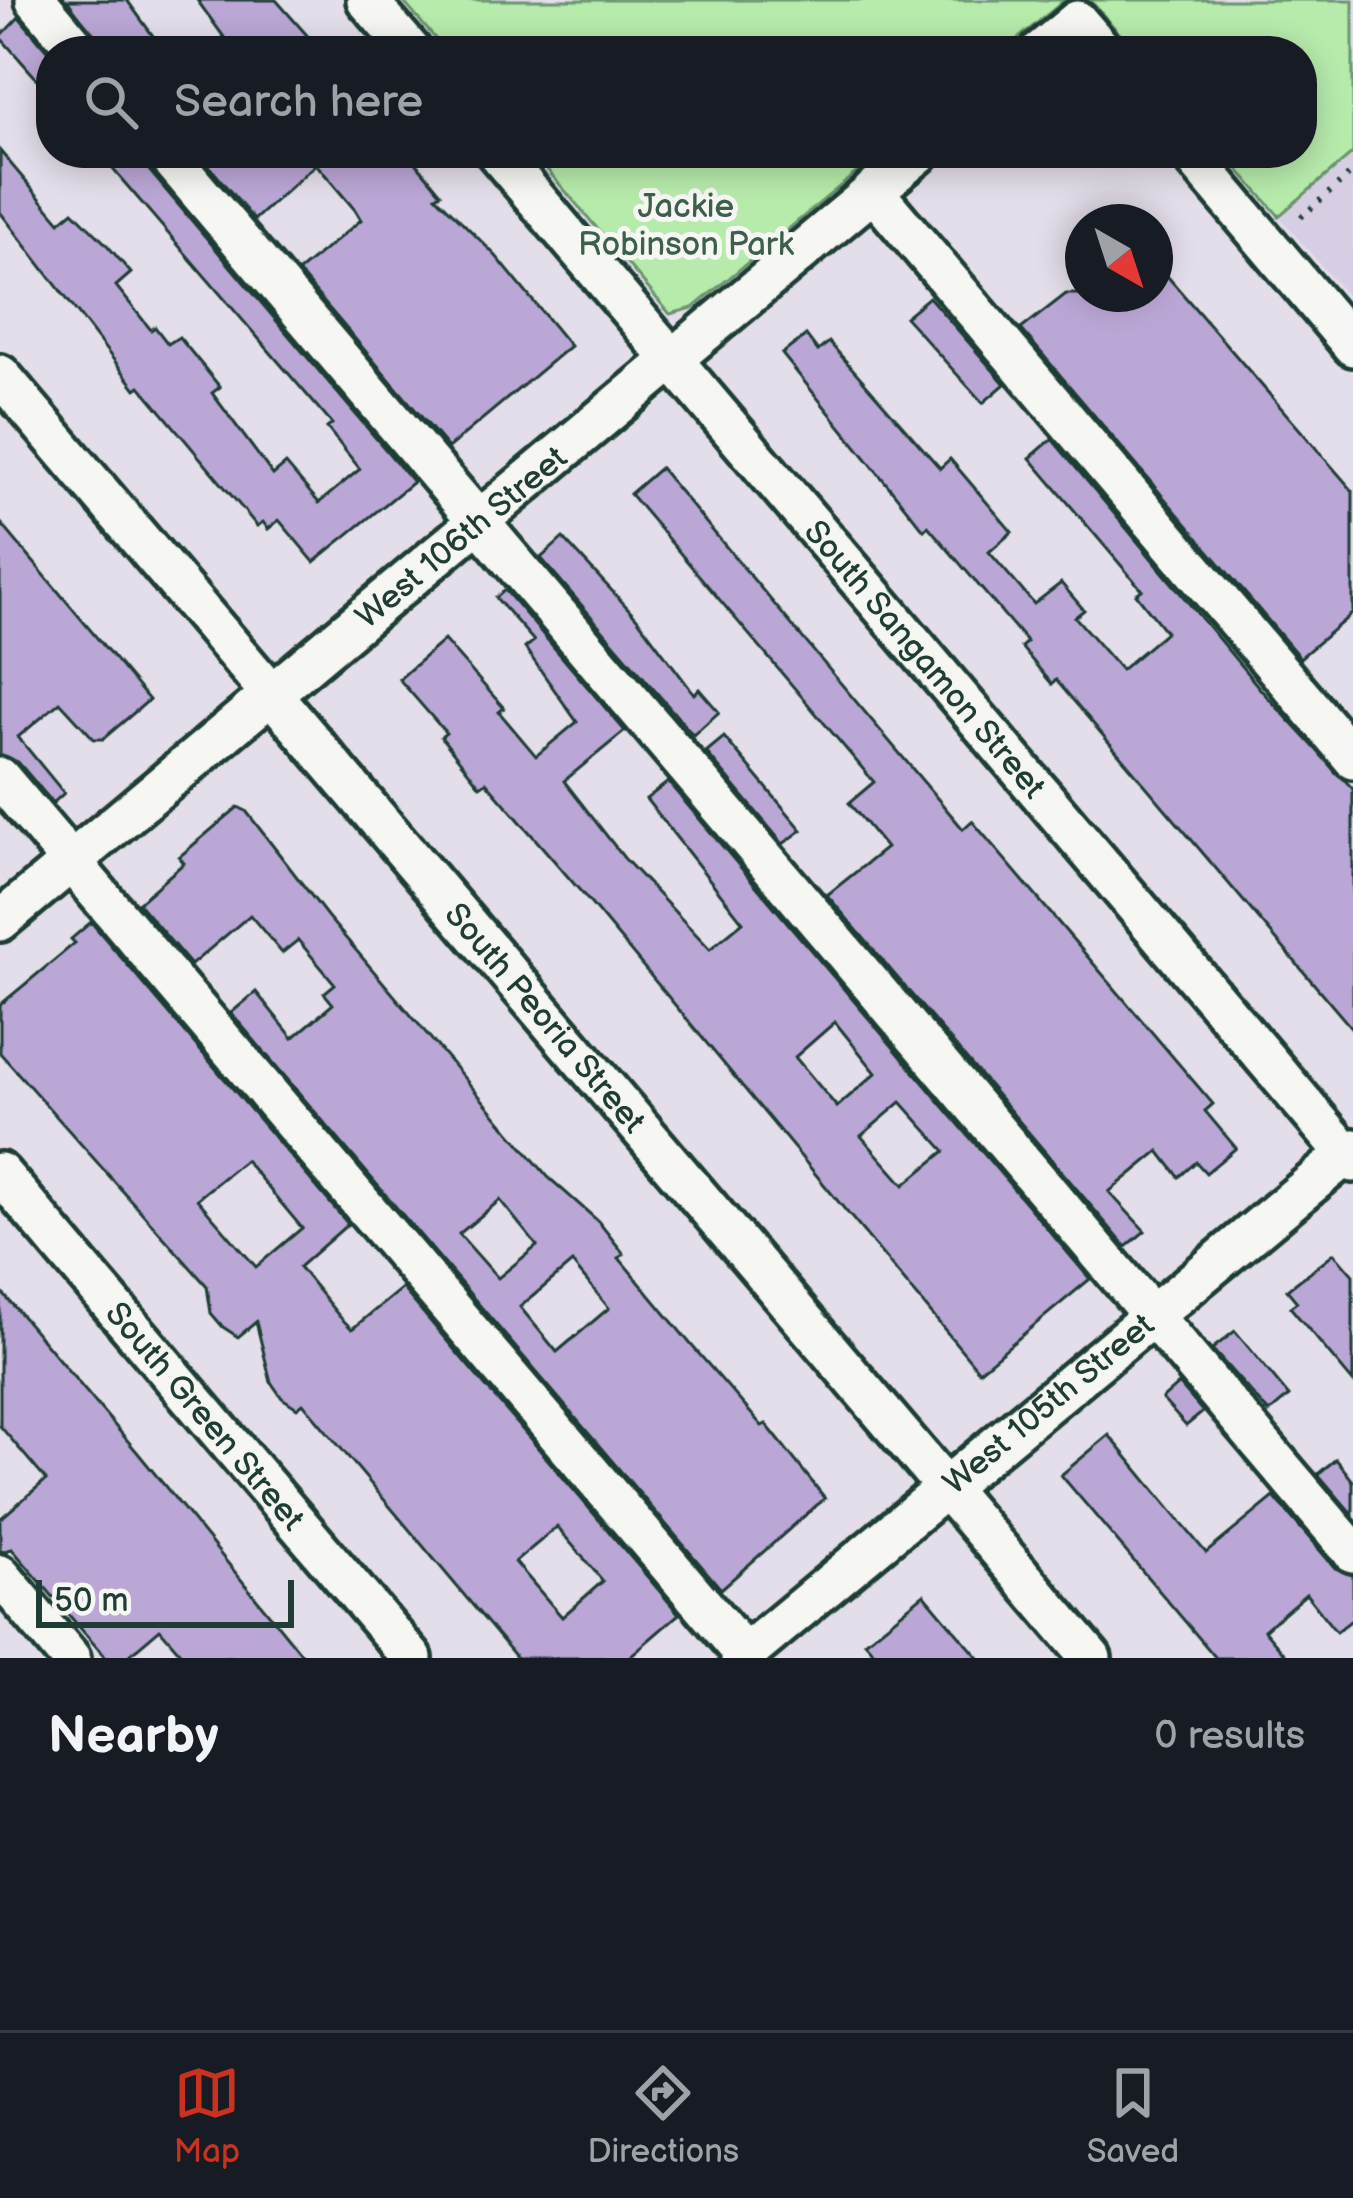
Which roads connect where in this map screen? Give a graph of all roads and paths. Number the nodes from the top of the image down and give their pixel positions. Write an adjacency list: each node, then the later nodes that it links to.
1 (36, 0): 3 (street)
2 (368, 0): 4 (street)
3 (66, 36)
4 (398, 36)
5 (1058, 36): 6 (street)
6 (1090, 36)
7 (179, 168): 17 (street)
8 (510, 168): 15 (street, South Sangamon Street)
9 (901, 168): 12 (street, West 106th Street)
10 (1203, 168): 14 (street)
11 (1353, 172): 13 (path)
12 (873, 191): 15 (street, West 106th Street); 19 (street)
13 (1300, 217)
14 (1353, 346)
15 (672, 359): 17 (street, West 106th Street); 23 (street, South Sangamon Street)
16 (0, 375): 18 (street, South Peoria Street)
17 (478, 521): 18 (street, West 106th Street); 25 (street)
18 (272, 694): 21 (street, West 106th Street); 26 (street, South Peoria Street)
19 (1353, 758)
20 (0, 778): 21 (street)
21 (71, 862): 22 (street, West 106th Street); 30 (street)
22 (0, 922)
23 (1351, 1155): 25 (street, West 105th Street)
24 (0, 1173): 31 (street, South Green Street)
25 (1153, 1316): 26 (street, West 105th Street); 27 (street)
26 (946, 1488): 30 (street, West 105th Street); 32 (street, South Peoria Street)
27 (1353, 1552)
28 (0, 1575): 29 (street)
29 (65, 1656)
30 (745, 1657)
31 (412, 1658)
32 (1091, 1658)

